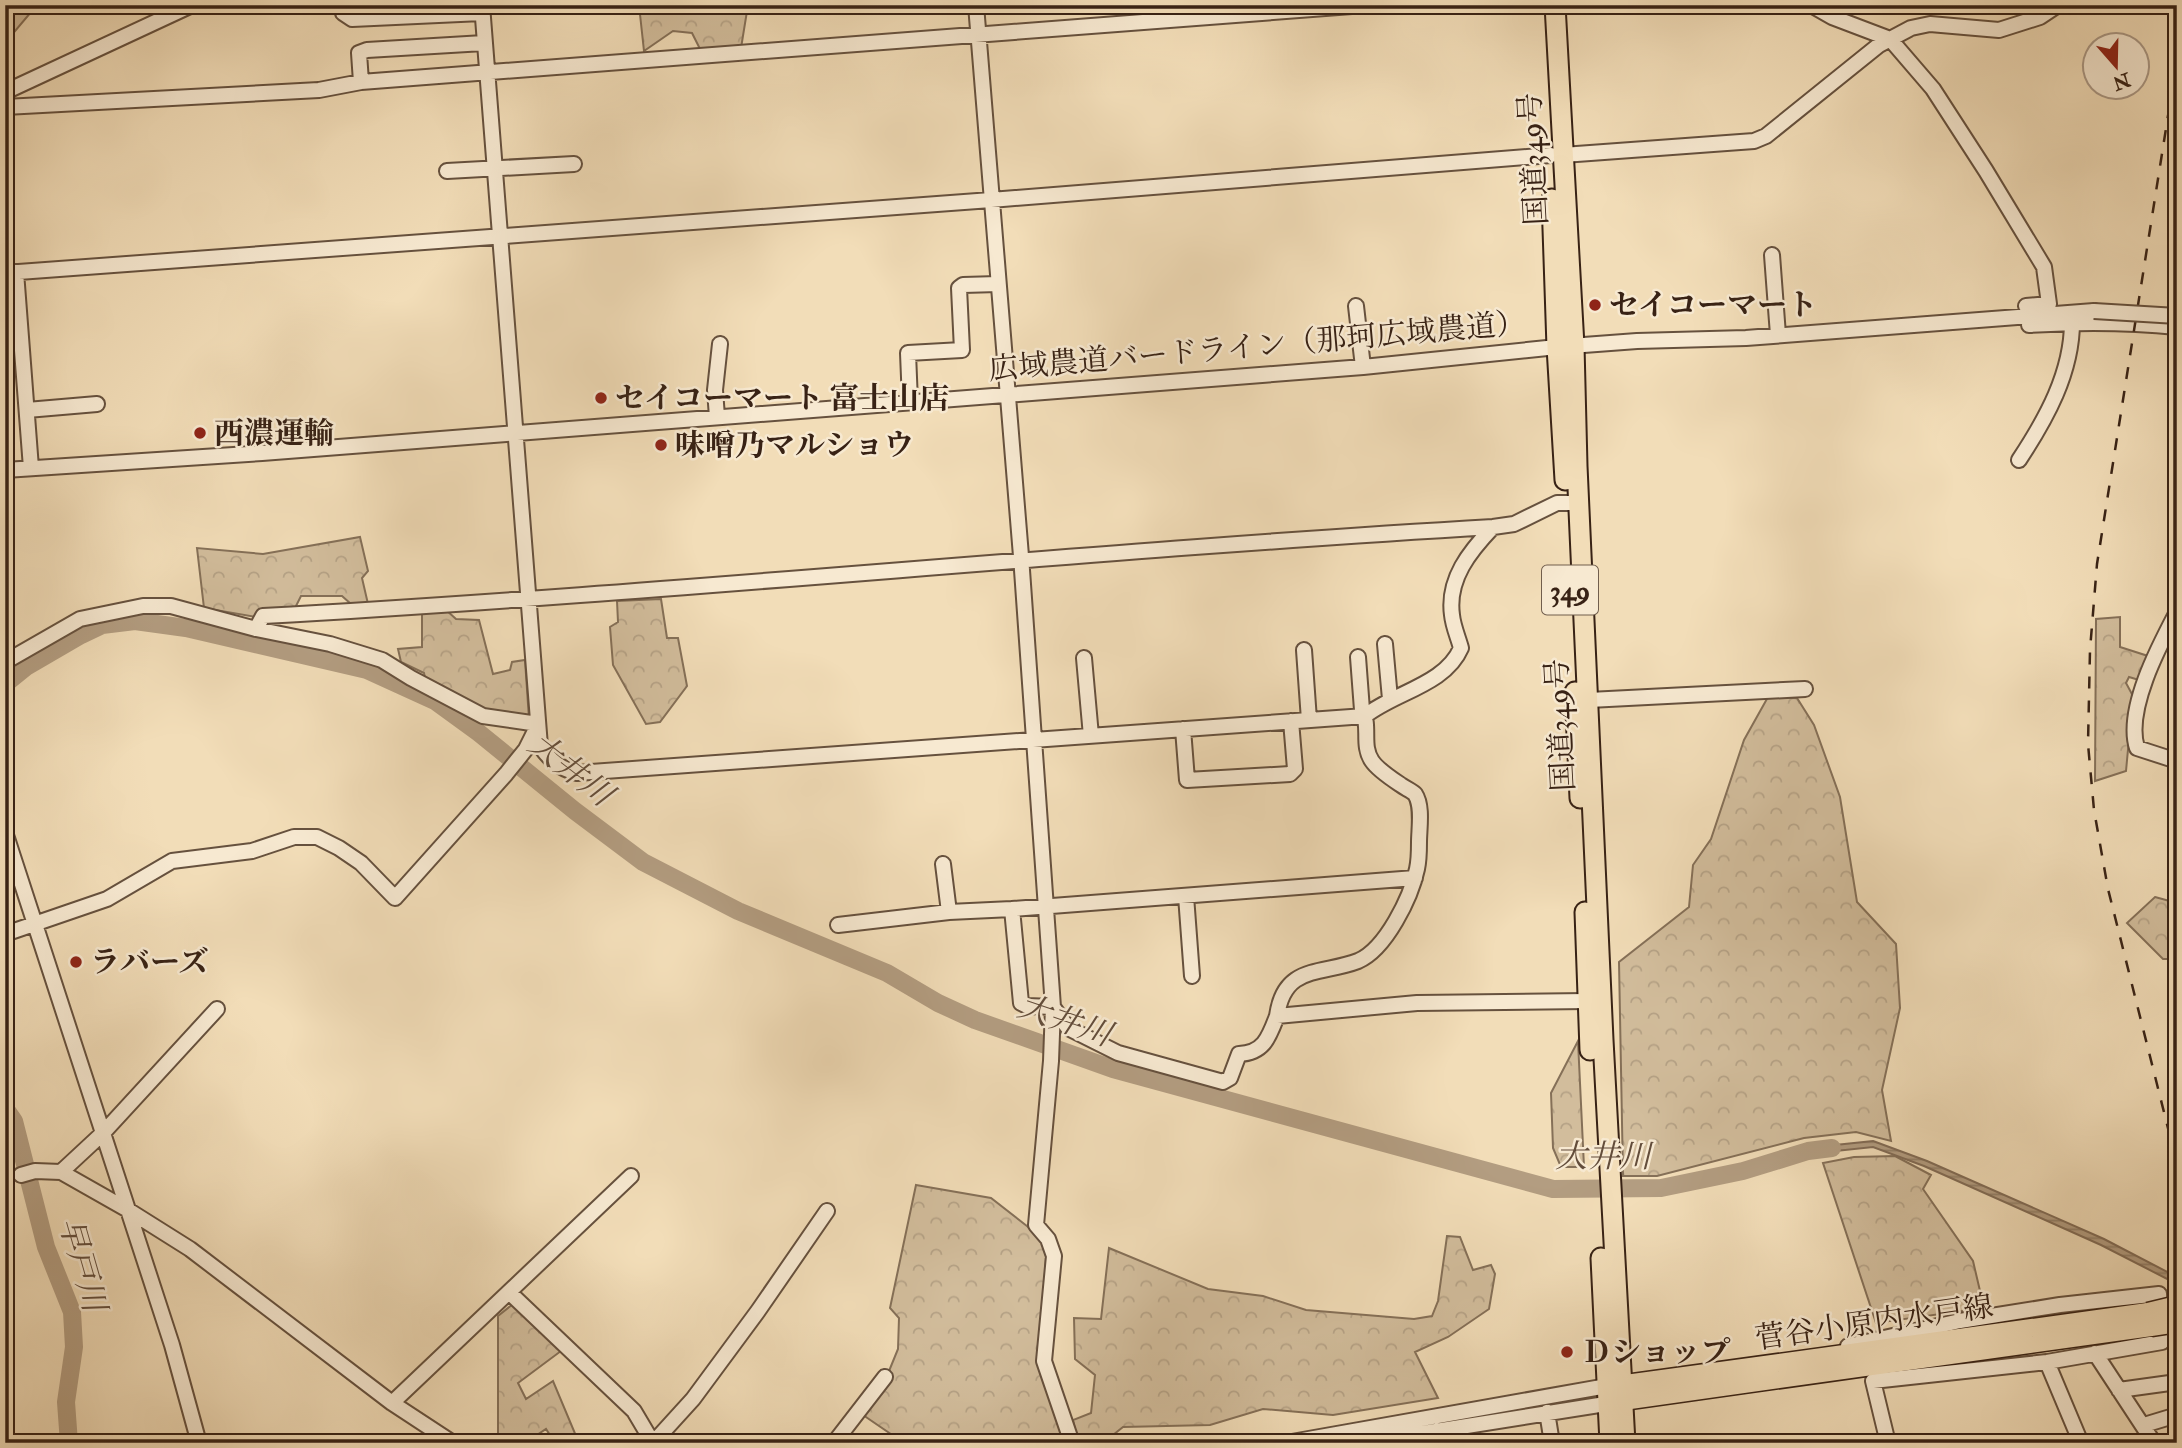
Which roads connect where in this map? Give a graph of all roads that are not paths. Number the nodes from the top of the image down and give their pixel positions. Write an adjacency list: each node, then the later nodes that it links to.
1 (192, 5): 15 (street)
2 (342, 5): 9 (street)
3 (976, 5): 10 (street)
4 (1365, 5): 10 (street)
5 (1542, 5): 17 (highway, 国道349号 / 349)
6 (1555, 5): 17 (highway, 国道349号 / 349)
7 (1811, 5): 11 (street)
8 (2058, 5): 11 (street)
9 (482, 9): 12 (street)
10 (978, 36): 13 (street); 21 (street)
11 (1890, 39): 17 (street); 30 (street)
12 (484, 43): 13 (street); 14 (street)
13 (486, 72): 14 (street); 19 (street)
14 (361, 82): 16 (street)
15 (5, 92)
16 (5, 107)
17 (1557, 155): 21 (street); 33 (highway, 国道349号 / 349)
18 (574, 164): 19 (street)
19 (495, 169): 20 (street); 22 (street)
20 (447, 171)
21 (991, 200): 22 (street); 25 (street)
22 (500, 237): 24 (street); 40 (street)
23 (1773, 255): 31 (street)
24 (11, 273): 38 (street)
25 (998, 284): 35 (street); 36 (street)
26 (1356, 306): 34 (street)
27 (2177, 316): 30 (street, 広域農道バードライン（那珂広域農道）, bridge)
28 (2072, 322): 29 (street); 30 (street); 41 (street)
29 (2177, 327)
30 (1878, 332): 31 (street, 広域農道バードライン（那珂広域農道）)
31 (1778, 335): 33 (street, 広域農道バードライン（那珂広域農道）)
32 (720, 344): 39 (street)
33 (1565, 347): 34 (street, 広域農道バードライン（那珂広域農道）); 44 (highway, 国道349号 / 349)
34 (1363, 367): 35 (street, 広域農道バードライン（那珂広域農道）)
35 (1007, 394): 36 (street, 広域農道バードライン（那珂広域農道）); 46 (street)
36 (910, 402): 39 (street, 広域農道バードライン（那珂広域農道）)
37 (97, 404): 38 (street)
38 (27, 410): 42 (street)
39 (717, 416): 40 (street, 広域農道バードライン（那珂広域農道）)
40 (515, 432): 42 (street, 広域農道バードライン（那珂広域農道）); 47 (street)
41 (2019, 460)
42 (31, 468): 43 (street, 広域農道バードライン（那珂広域農道）)
43 (5, 470)
44 (1572, 502): 45 (street); 57 (highway, 国道349号 / 349); 77 (highway, 国道349号 / 349)
45 (1493, 527): 46 (street); 56 (street)
46 (1021, 560): 47 (street); 64 (street)
47 (529, 600): 49 (street); 61 (street)
48 (2177, 612): 65 (street)
49 (256, 629): 54 (street); 61 (street)
50 (1385, 644): 56 (street)
51 (1304, 650): 59 (street)
52 (1357, 657): 58 (street)
53 (1084, 658): 63 (street)
54 (5, 662)
55 (1805, 689): 57 (street)
56 (1390, 699): 58 (street)
57 (1588, 700): 84 (highway, 国道349号 / 349)
58 (1366, 716): 59 (street); 68 (street)
59 (1309, 720): 60 (street)
60 (1291, 721): 62 (street); 62 (street)
61 (538, 724): 64 (street); 73 (street)
62 (1184, 729): 63 (street)
63 (1091, 736): 64 (street)
64 (1035, 740): 70 (street)
65 (2177, 761)
66 (5, 832): 73 (street)
67 (943, 864): 72 (street)
68 (1415, 878): 69 (street); 80 (street)
69 (1186, 896): 70 (street); 76 (street)
70 (1046, 906): 71 (street); 78 (street)
71 (1012, 909): 72 (street); 78 (street)
72 (949, 912): 74 (street)
73 (35, 924): 75 (street); 81 (street)
74 (838, 925)
75 (5, 934)
76 (1192, 976)
77 (1587, 1001): 80 (street); 84 (highway, 国道349号 / 349)
78 (1053, 1007): 80 (street); 109 (street)
79 (217, 1009): 81 (street)
80 (1277, 1016)
81 (103, 1132): 82 (street); 86 (street)
82 (61, 1172): 83 (street); 86 (street)
83 (28, 1173)
84 (1604, 1174): 100 (highway, 国道349号 / 349)
85 (631, 1176): 88 (street)
86 (128, 1210): 101 (street); 106 (street)
87 (827, 1211): 88 (street)
88 (510, 1293): 101 (street)
89 (2177, 1307): 90 (main road, 菅谷小原内水戸線, bridge)
90 (2150, 1320): 91 (main road, 菅谷小原内水戸線, bridge); 93 (main road, 菅谷小原内水戸線); 95 (main road, 菅谷小原内水戸線)
91 (2177, 1324)
92 (2095, 1353): 93 (street); 94 (street); 99 (street)
93 (1804, 1360): 100 (main road, 菅谷小原内水戸線)
94 (2047, 1362): 97 (street); 116 (street)
95 (1854, 1368): 97 (street); 100 (main road, 菅谷小原内水戸線)
96 (885, 1377): 108 (street)
97 (1873, 1381): 115 (street)
98 (2177, 1382): 99 (street)
99 (2119, 1390): 104 (street)
100 (1615, 1394): 102 (street); 110 (street); 113 (highway, 国道349号 / 349); 114 (highway, 国道349号 / 349)
101 (392, 1403): 107 (street)
102 (1547, 1412): 105 (street); 112 (street)
103 (2177, 1415): 104 (street)
104 (2144, 1425): 117 (street)
105 (1440, 1436): 111 (street)
106 (199, 1443)
107 (453, 1443)
108 (834, 1443)
109 (1072, 1443)
110 (1286, 1443)
111 (1360, 1443)
112 (1552, 1443)
113 (1610, 1443)
114 (1625, 1443)
115 (1888, 1443)
116 (2081, 1443)
117 (2154, 1443)

